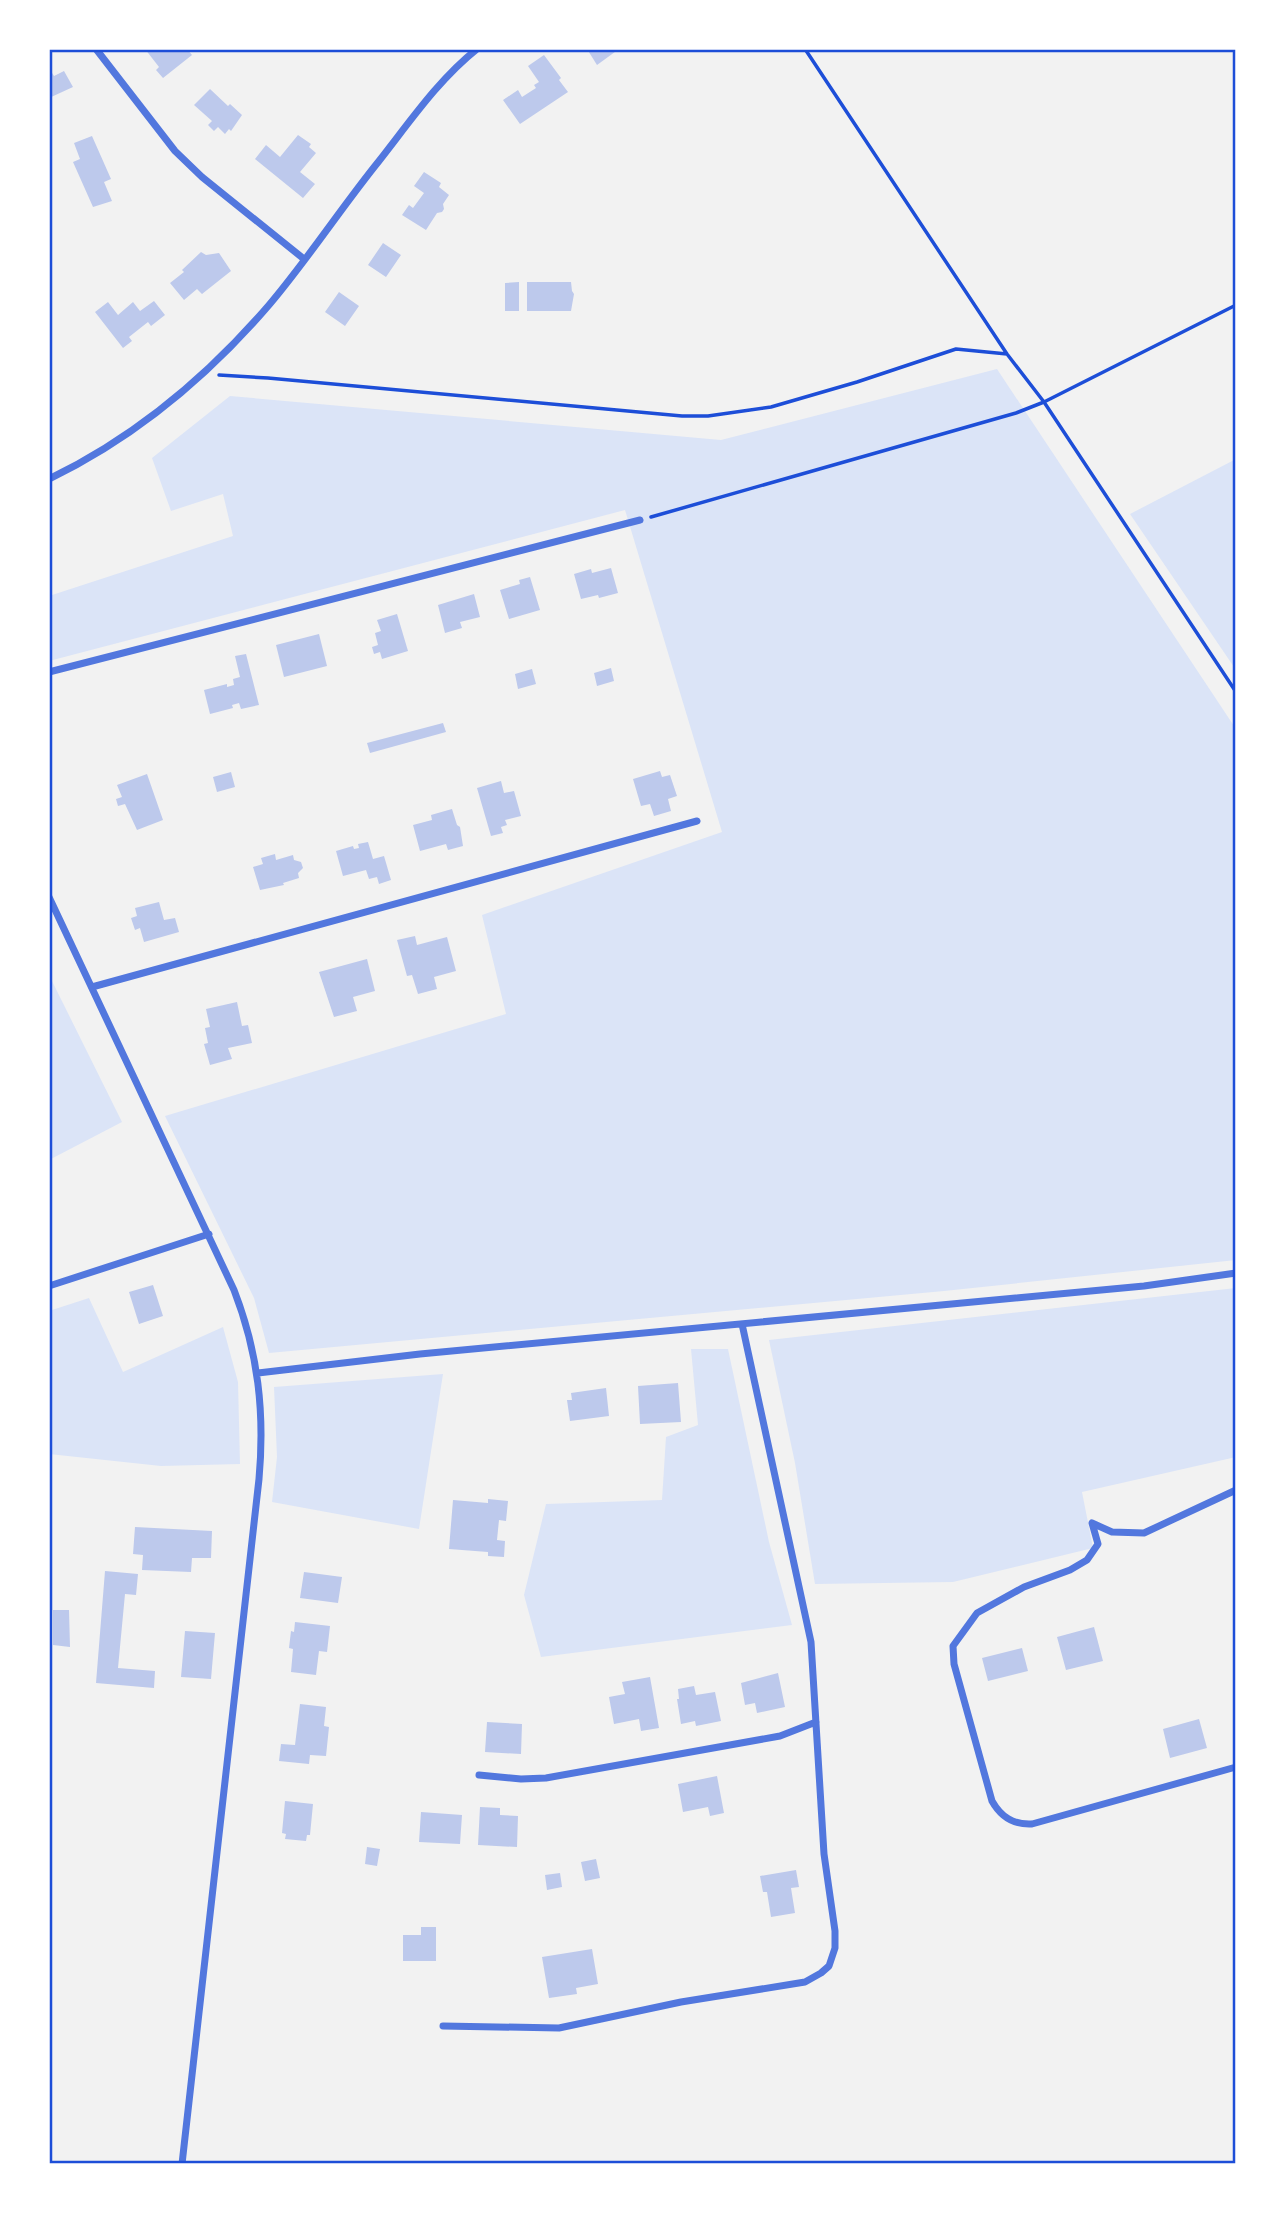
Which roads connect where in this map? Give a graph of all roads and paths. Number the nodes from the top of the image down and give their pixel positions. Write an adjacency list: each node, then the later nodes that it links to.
1 (96, 49): 4 (street)
2 (477, 49): 4 (street)
3 (805, 49): 6 (path)
4 (304, 259): 7 (street)
5 (1236, 305): 8 (path)
6 (1007, 354): 7 (path); 8 (path)
7 (205, 371): 9 (street)
8 (1044, 402): 10 (path); 12 (path)
9 (49, 479)
10 (640, 520): 11 (street)
11 (49, 672)
12 (1236, 691)
13 (697, 821): 15 (street)
14 (49, 897): 15 (street)
15 (92, 987): 16 (street)
16 (209, 1234): 18 (street); 20 (street)
17 (1236, 1273): 19 (street)
18 (49, 1286)
19 (742, 1324): 20 (street); 22 (street)
20 (258, 1373): 26 (street)
21 (1236, 1490): 23 (street)
22 (816, 1722): 24 (street); 25 (street)
23 (1236, 1767)
24 (479, 1775)
25 (443, 2026)
26 (182, 2164)

